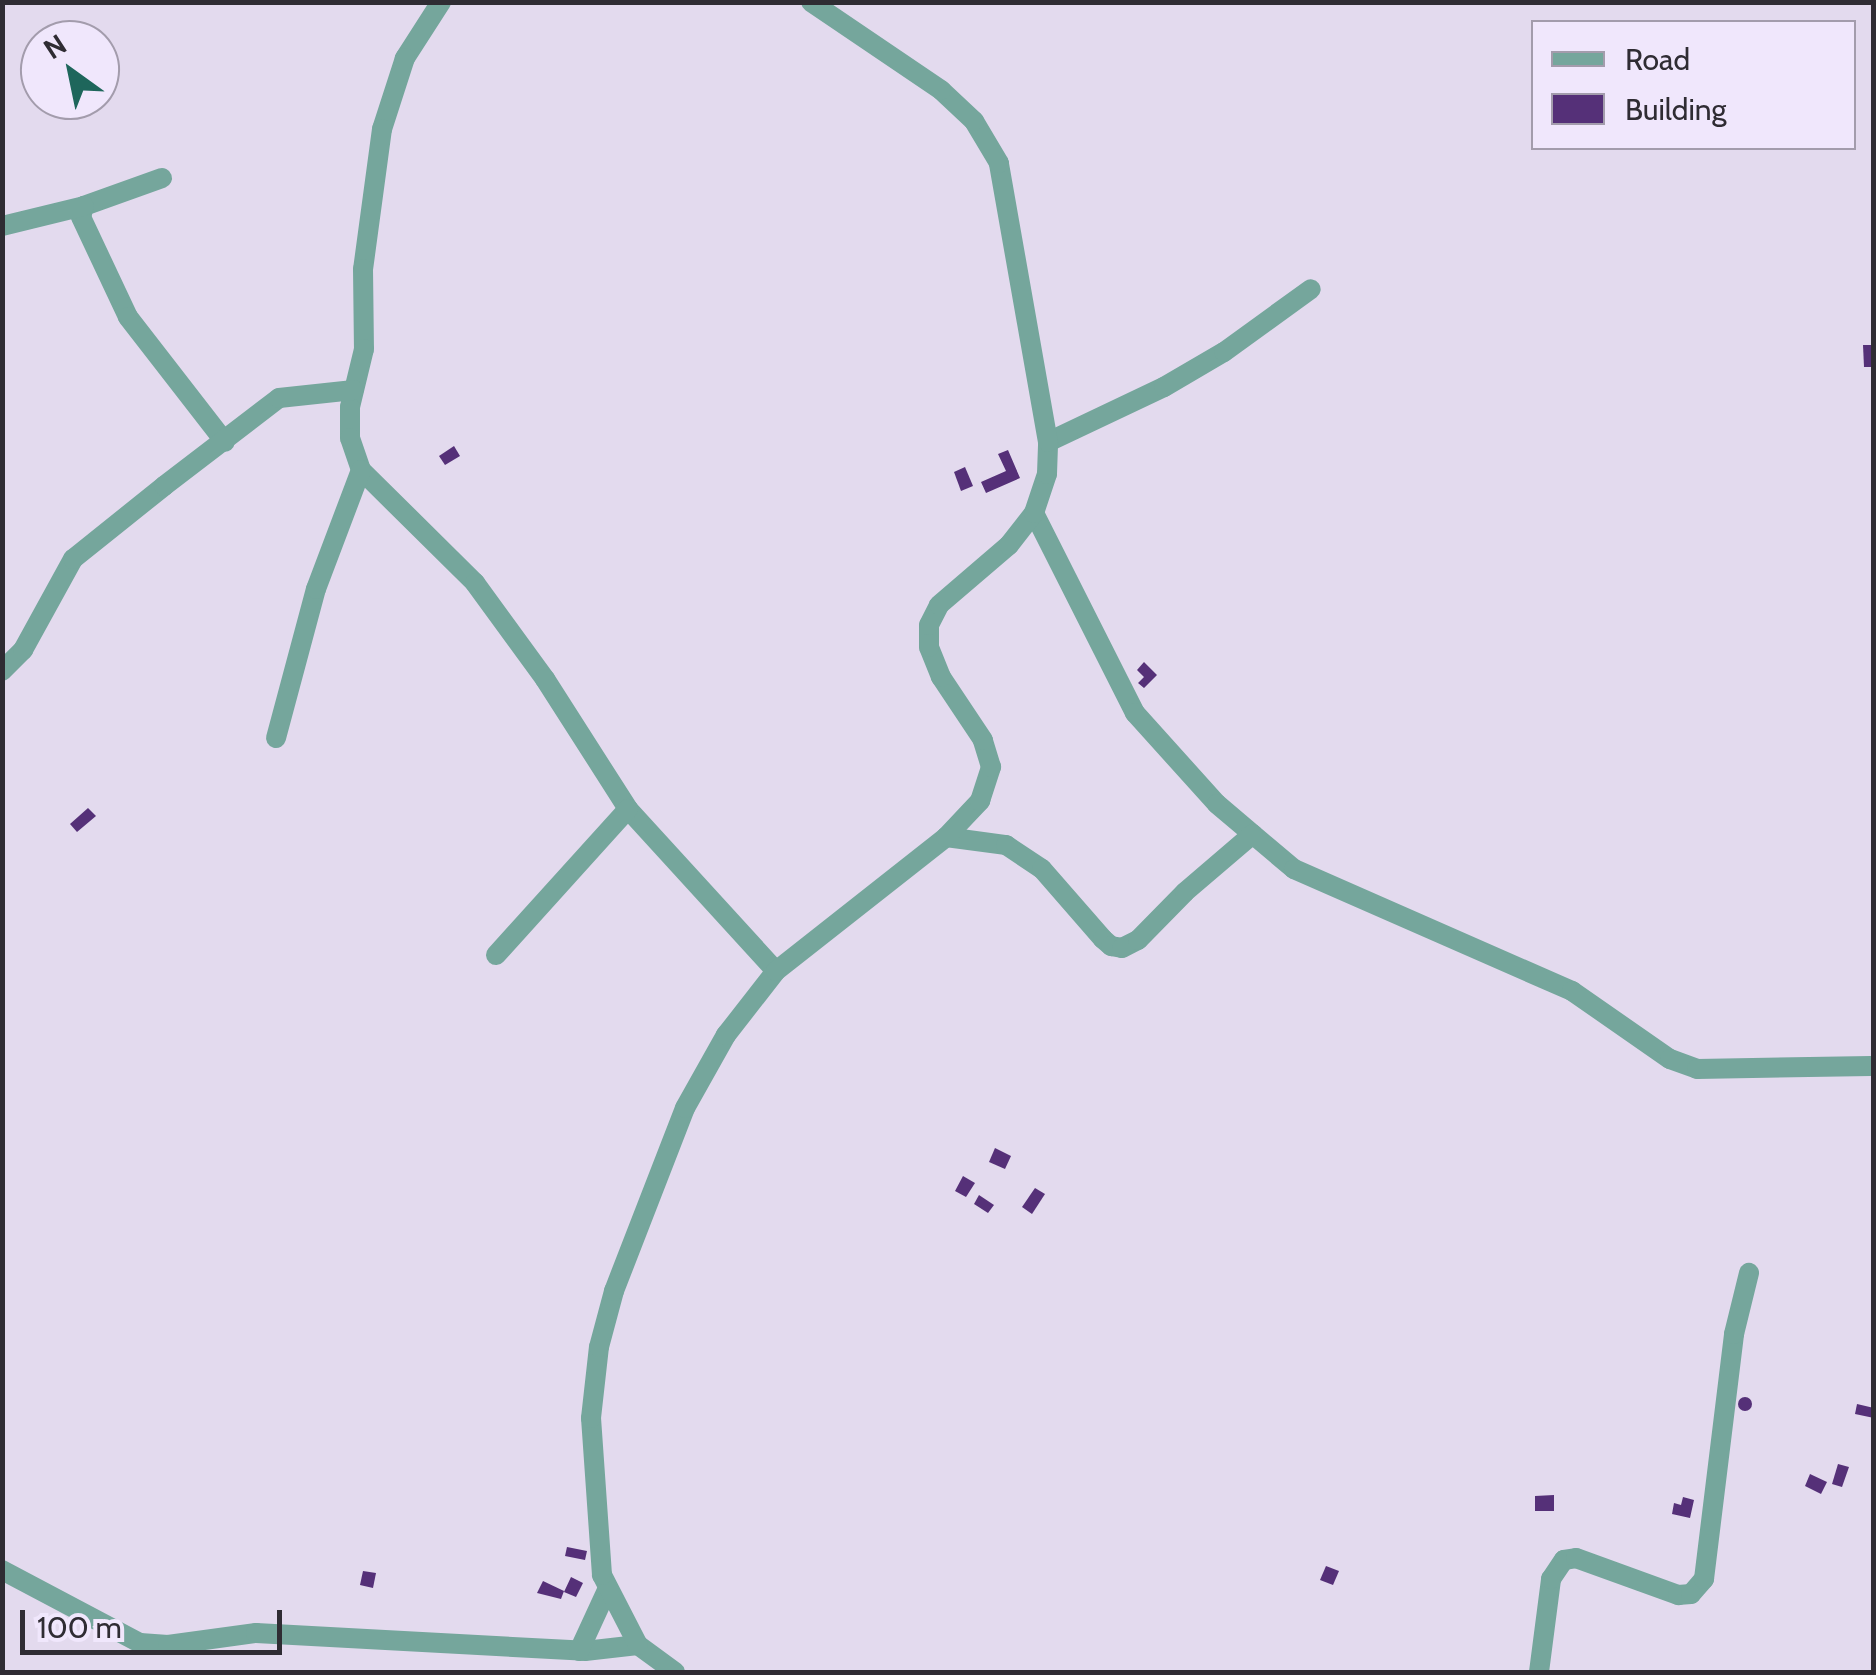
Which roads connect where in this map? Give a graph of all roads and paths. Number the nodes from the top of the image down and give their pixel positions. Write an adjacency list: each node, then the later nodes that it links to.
1 (440, 2): 7 (street)
2 (812, 2): 9 (street)
3 (162, 178): 4 (street)
4 (84, 206): 5 (street); 8 (street)
5 (2, 226)
6 (1311, 289): 9 (street)
7 (354, 390): 8 (street); 10 (street)
8 (225, 442): 12 (street)
9 (1048, 442): 11 (street)
10 (362, 470): 13 (street); 14 (street)
11 (1034, 514): 15 (street); 16 (street)
12 (2, 671)
13 (276, 738)
14 (628, 810): 17 (street); 18 (street)
15 (1253, 834): 16 (street); 19 (street)
16 (946, 837): 18 (street)
17 (496, 955)
18 (776, 971): 22 (street)
19 (1871, 1066)
20 (1749, 1273): 26 (street)
21 (2, 1570): 24 (street)
22 (607, 1590): 23 (street); 24 (street)
23 (638, 1644): 24 (street); 25 (street)
24 (579, 1651)
25 (675, 1672)
26 (1539, 1672)

